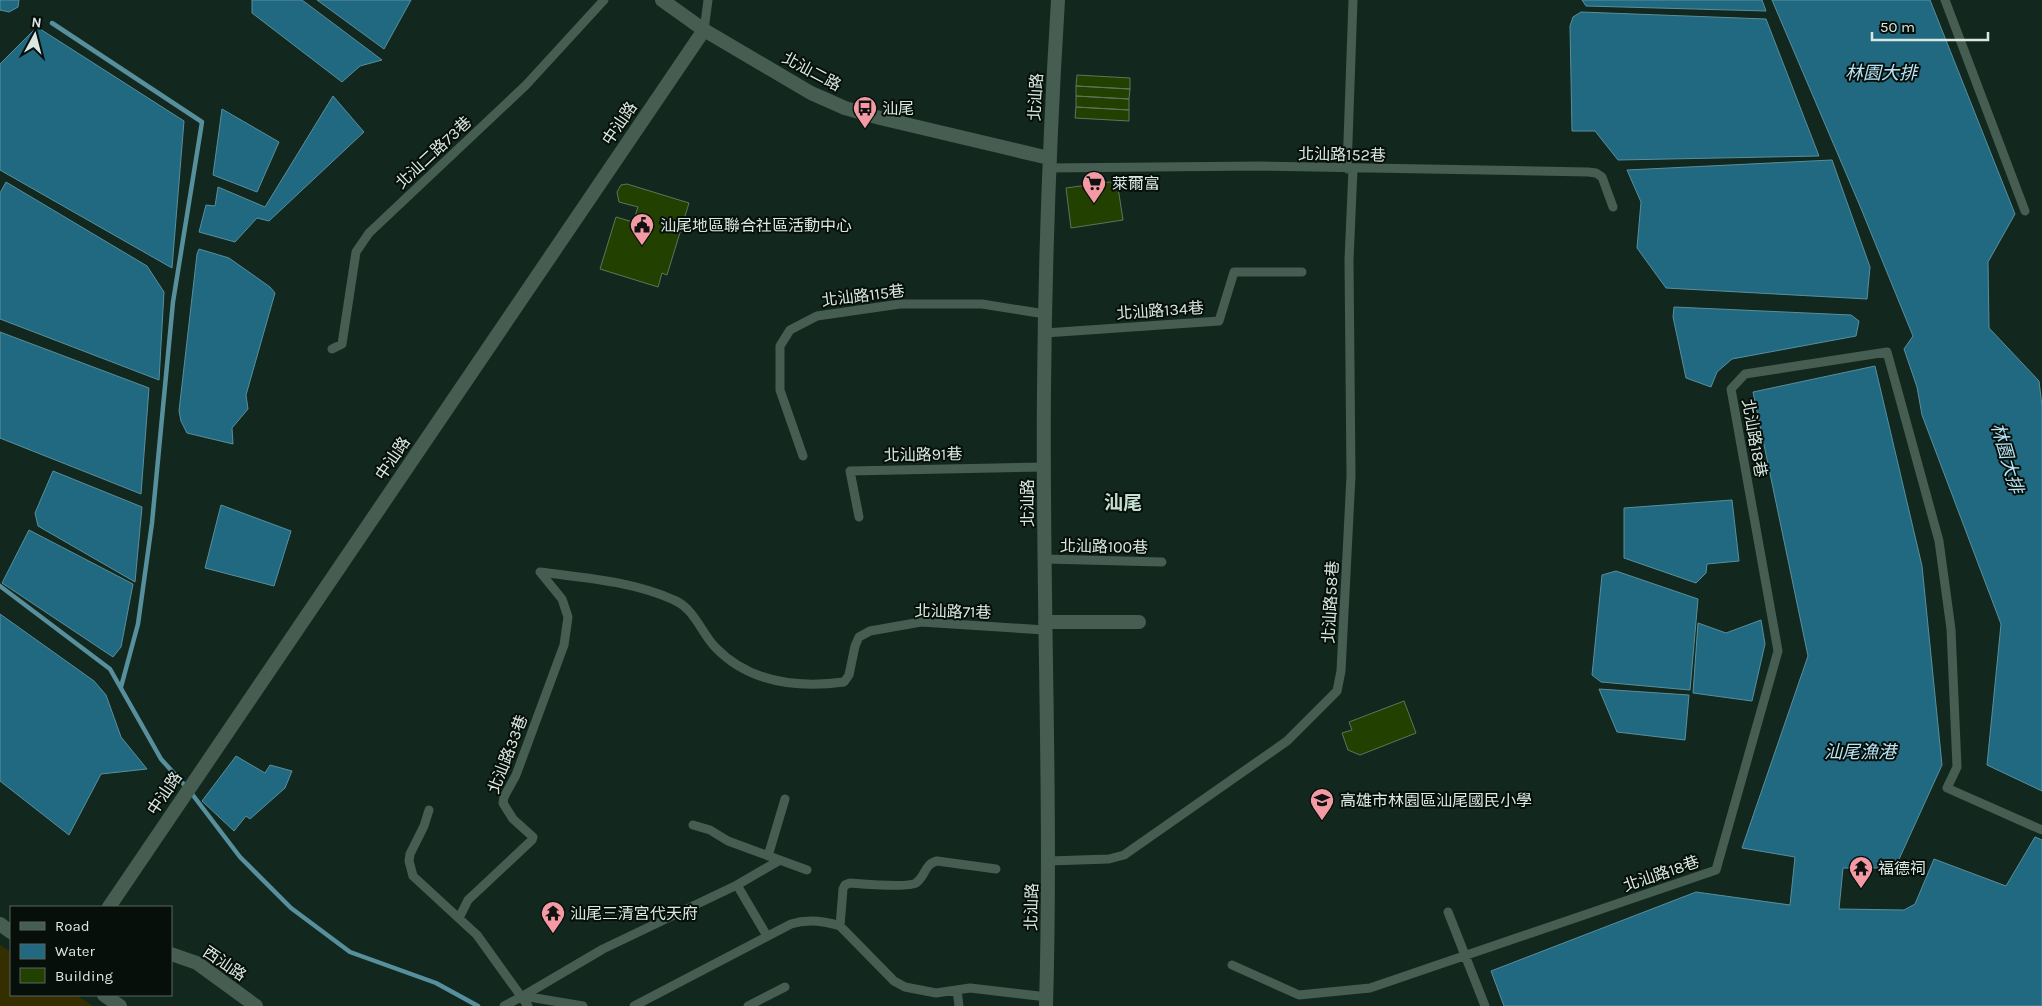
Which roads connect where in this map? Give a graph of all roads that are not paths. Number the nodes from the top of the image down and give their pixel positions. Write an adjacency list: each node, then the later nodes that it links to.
1 (604, 0): 15 (lane, 北汕二路73巷)
2 (662, 0): 7 (street, 北汕二路)
3 (708, 0): 7 (lane)
4 (1058, 0): 8 (street, 北汕路)
5 (1353, 0): 9 (lane, 北汕路58巷)
6 (1945, 0): 11 (lane)
7 (704, 30): 8 (street, 北汕二路); 34 (street, 中汕路)
8 (1049, 163): 9 (lane, 北汕路152巷); 13 (street, 北汕路)
9 (1350, 169): 10 (lane, 北汕路152巷); 30 (lane, 北汕路58巷)
10 (1613, 207)
11 (2025, 211)
12 (1302, 272): 14 (lane, 北汕路134巷)
13 (1046, 314): 14 (street, 北汕路); 16 (lane, 北汕路115巷)
14 (1045, 333): 17 (street, 北汕路)
15 (332, 349)
16 (803, 456)
17 (1044, 466): 18 (lane, 北汕路91巷); 19 (street, 北汕路)
18 (859, 517)
19 (1045, 559): 20 (lane, 北汕路100巷); 23 (street, 北汕路)
20 (1162, 562)
21 (540, 572): 23 (lane, 北汕路71巷); 36 (lane, 北汕路33巷)
22 (1139, 622): 23 (street)
23 (1045, 626): 30 (street, 北汕路)
24 (785, 799): 28 (lane)
25 (429, 810): 36 (lane)
26 (693, 825): 28 (lane)
27 (2042, 830): 40 (lane, 北汕路18巷)
28 (768, 856): 29 (lane)
29 (780, 860): 32 (lane); 33 (lane)
30 (1049, 861): 46 (street, 北汕路)
31 (996, 869): 37 (lane)
32 (807, 870)
33 (738, 885): 38 (lane); 45 (lane)
34 (110, 906)
35 (1448, 912): 40 (lane)
36 (459, 918): 45 (lane)
37 (840, 926): 38 (lane); 43 (lane)
38 (767, 936): 52 (lane)
39 (172, 954): 49 (street, 西汕路)
40 (1466, 956): 41 (lane, 北汕路18巷); 55 (lane)
41 (1232, 965)
42 (785, 988): 53 (lane)
43 (957, 990): 46 (lane); 54 (lane)
44 (105, 996): 48 (street)
45 (523, 996): 47 (lane); 50 (lane); 51 (lane)
46 (1047, 1001)
47 (506, 1005)
48 (120, 1006)
49 (256, 1006)
50 (528, 1006)
51 (583, 1006)
52 (634, 1006)
53 (748, 1006)
54 (959, 1006)
55 (1485, 1006)

